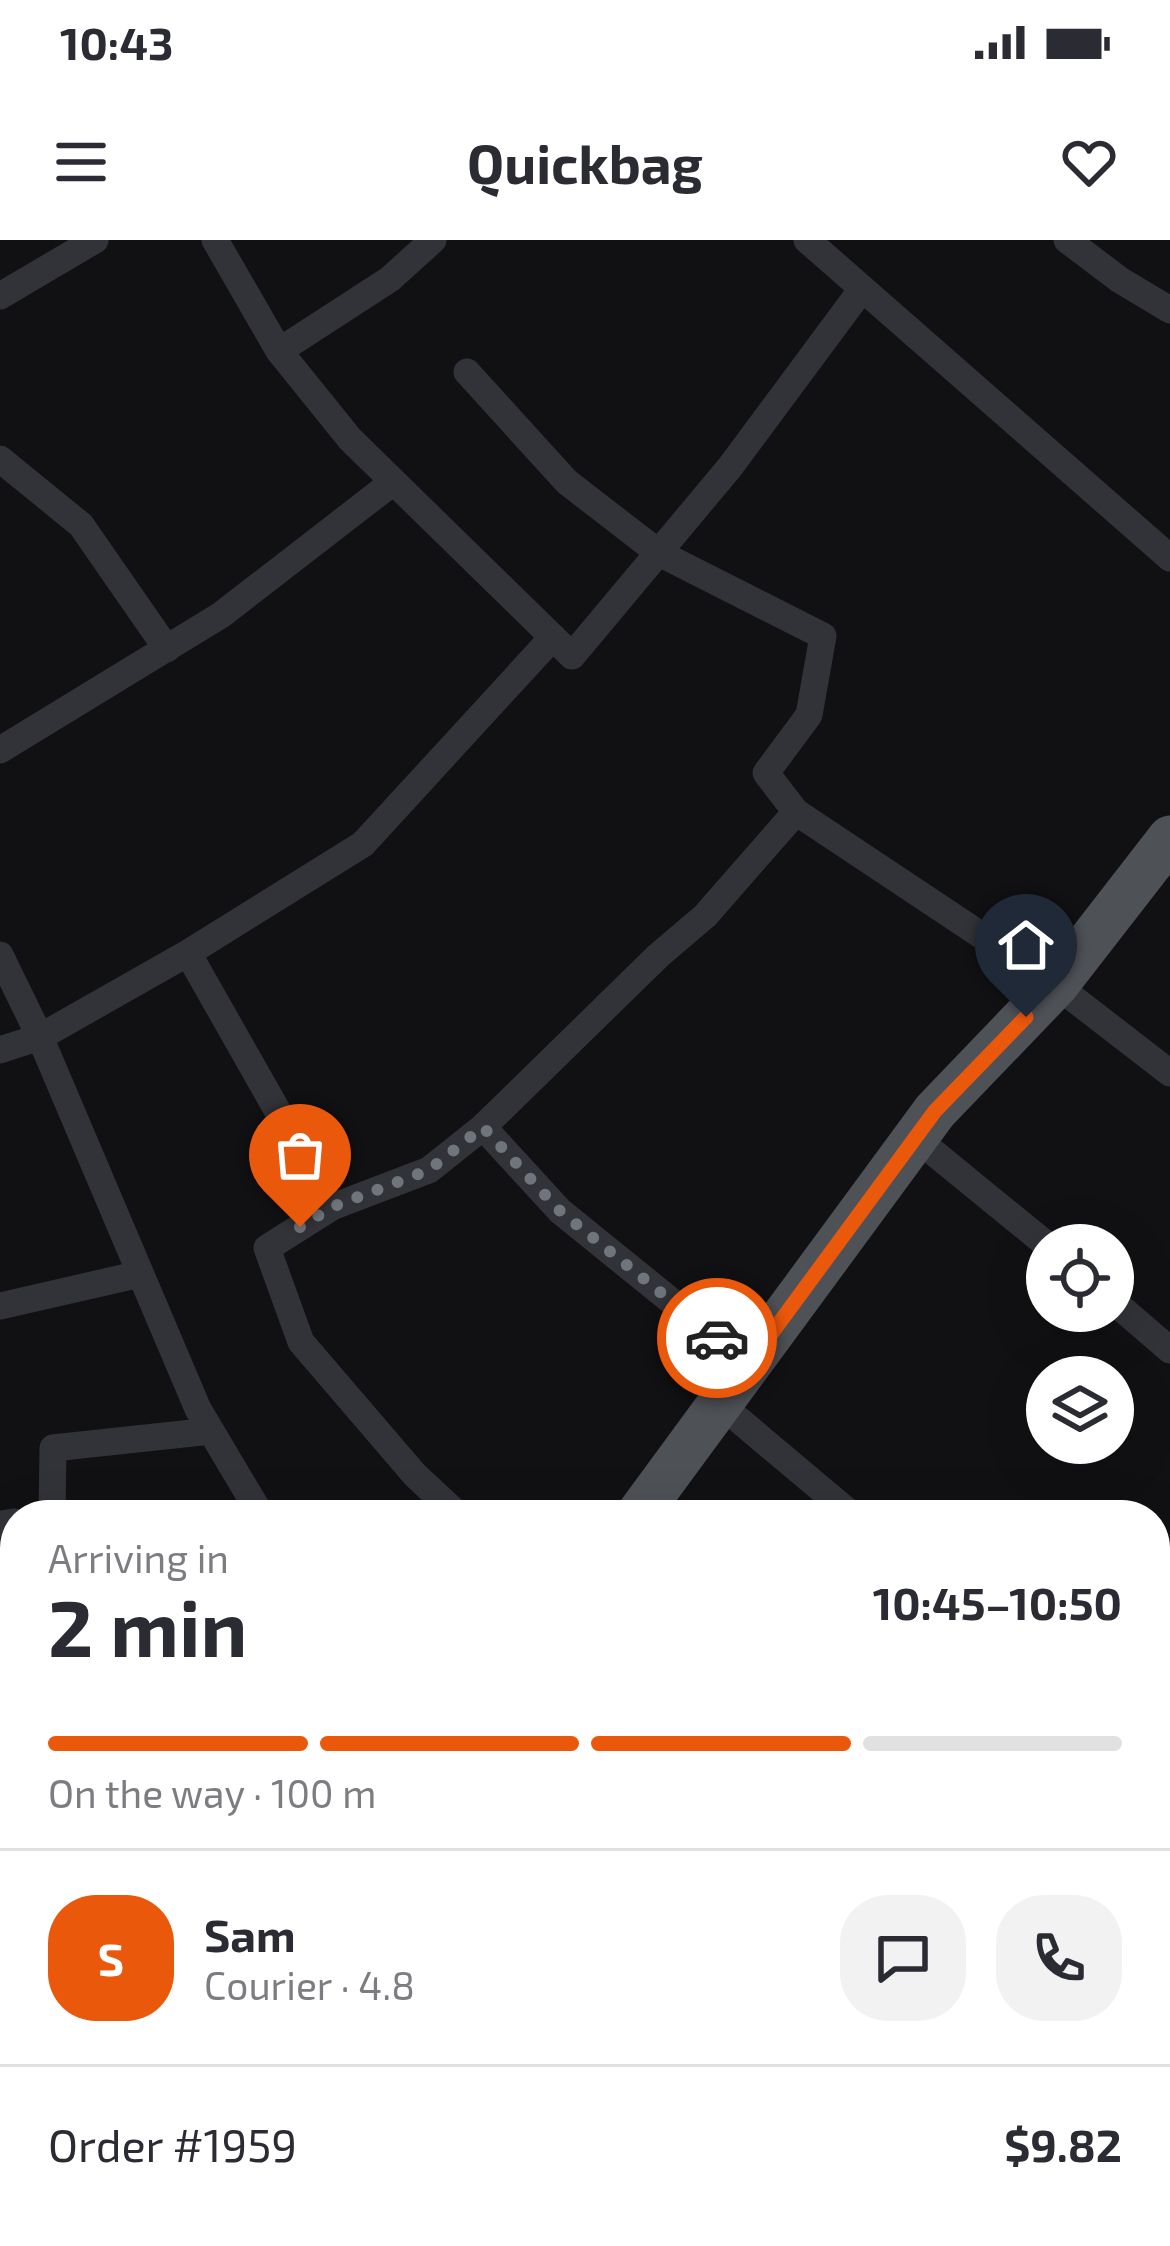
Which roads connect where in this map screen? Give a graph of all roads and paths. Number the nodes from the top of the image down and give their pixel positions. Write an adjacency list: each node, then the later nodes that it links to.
1 (95, 240): 7 (street)
2 (215, 240): 9 (street)
3 (433, 240): 9 (street)
4 (807, 240): 6 (street)
5 (1067, 240): 8 (street)
6 (862, 289): 13 (street); 14 (street)
7 (0, 296)
8 (1170, 310)
9 (279, 351): 12 (street)
10 (466, 372): 13 (street)
11 (0, 459): 16 (street)
12 (393, 482): 15 (street); 16 (street)
13 (658, 553): 15 (street); 18 (street)
14 (1170, 558)
15 (553, 637): 20 (street)
16 (167, 649): 17 (street)
17 (0, 750)
18 (796, 812): 22 (street); 26 (street)
19 (1170, 838): 22 (main road)
20 (188, 953): 23 (street); 28 (street)
21 (0, 955): 23 (street)
22 (1056, 986): 25 (street); 27 (main road)
23 (40, 1037): 24 (street); 30 (street)
24 (0, 1050)
25 (1170, 1073)
26 (483, 1127): 28 (street); 34 (street)
27 (916, 1138): 29 (street); 34 (main road)
28 (332, 1207): 39 (street)
29 (1026, 1228)
30 (140, 1274): 31 (street); 36 (street)
31 (0, 1306)
32 (1134, 1319): 33 (street)
33 (1170, 1350)
34 (749, 1364): 35 (main road)
35 (720, 1404): 40 (main road); 41 (street)
36 (211, 1431): 37 (street); 38 (street)
37 (52, 1500)
38 (252, 1500)
39 (442, 1500)
40 (649, 1500)
41 (834, 1500)

